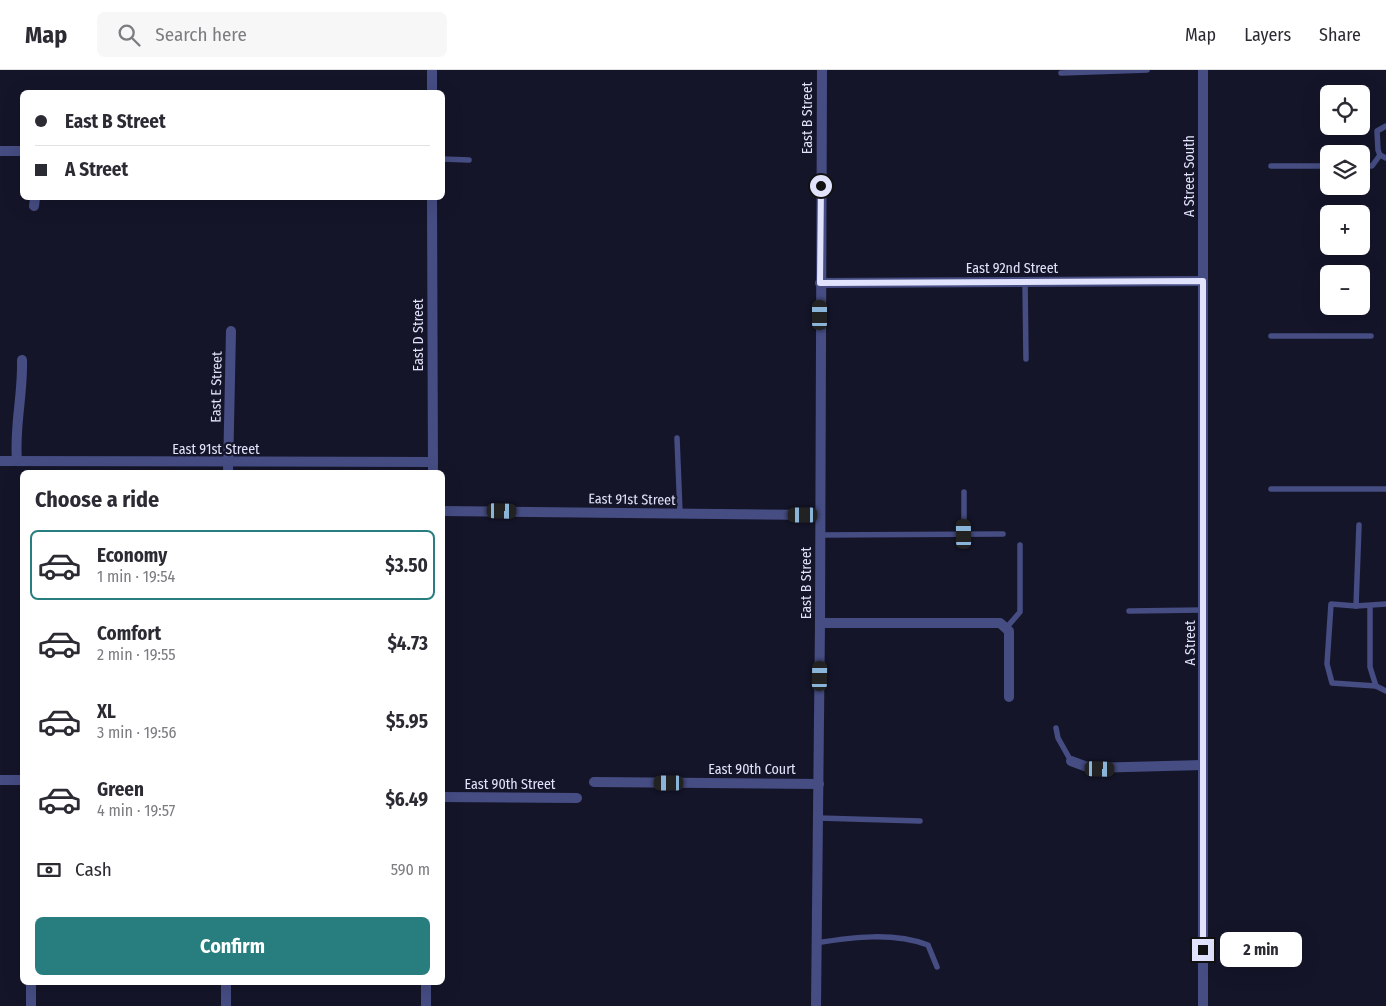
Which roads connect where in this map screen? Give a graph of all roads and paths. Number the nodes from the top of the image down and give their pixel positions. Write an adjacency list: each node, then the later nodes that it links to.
1 (432, 70): 6 (street)
2 (822, 70): 19 (street, East B Street)
3 (1147, 70): 5 (lane)
4 (1203, 70): 17 (street, A Street South)
5 (1060, 73)
6 (432, 90)
7 (1386, 126): 10 (lane)
8 (0, 151): 9 (street)
9 (20, 151)
10 (1383, 156): 15 (lane)
11 (445, 159): 12 (lane)
12 (469, 160)
13 (1271, 166): 14 (lane)
14 (1320, 166)
15 (1370, 166)
16 (432, 200): 28 (street, East D Street)
17 (1203, 281): 18 (street, East 92nd Street); 44 (street, A Street)
18 (1025, 282): 19 (street, East 92nd Street); 23 (lane)
19 (820, 283): 35 (street, East B Street)
20 (231, 331): 29 (street, East E Street)
21 (1271, 336): 22 (lane)
22 (1371, 336)
23 (1026, 359)
24 (22, 360): 27 (street)
25 (677, 438): 34 (lane)
26 (0, 461): 27 (street, East 91st Street)
27 (17, 462): 29 (street, East 91st Street)
28 (433, 467): 29 (street, East 91st Street)
29 (228, 468)
30 (1271, 489): 31 (lane)
31 (1386, 489)
32 (964, 492): 37 (lane)
33 (445, 510): 34 (street, East 91st Street)
34 (680, 513): 35 (street, East 91st Street)
35 (820, 515): 39 (street, East B Street)
36 (1359, 525): 42 (lane)
37 (964, 534): 38 (lane); 39 (lane)
38 (1003, 534)
39 (820, 536): 46 (street, East B Street)
40 (1020, 545): 47 (lane)
41 (1386, 604): 43 (lane)
42 (1356, 606): 43 (lane); 48 (lane)
43 (1370, 606): 48 (lane)
44 (1204, 610): 45 (lane); 53 (street, A Street)
45 (1129, 611)
46 (820, 623): 47 (street); 57 (street, East B Street)
47 (1006, 627): 50 (street)
48 (1376, 686): 49 (lane)
49 (1386, 690)
50 (1009, 697)
51 (1056, 728): 52 (lane)
52 (1071, 761): 53 (street)
53 (1204, 765): 71 (street, A Street)
54 (0, 780): 55 (street)
55 (20, 780)
56 (594, 782): 57 (street, East 90th Court)
57 (819, 784): 60 (street, East B Street)
58 (445, 797): 59 (street, East 90th Street)
59 (577, 798)
60 (818, 818): 61 (lane); 62 (street, East B Street)
61 (920, 821)
62 (816, 943): 63 (lane); 70 (street, East B Street)
63 (937, 967)
64 (31, 985): 67 (street)
65 (226, 985): 68 (street)
66 (426, 985): 69 (street)
67 (32, 1006)
68 (226, 1006)
69 (426, 1006)
70 (816, 1006)
71 (1203, 1006)

